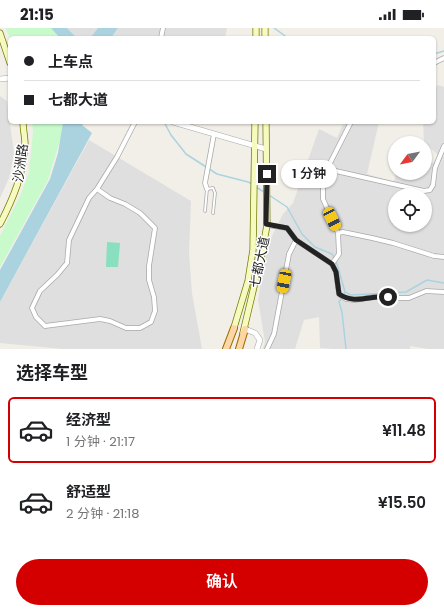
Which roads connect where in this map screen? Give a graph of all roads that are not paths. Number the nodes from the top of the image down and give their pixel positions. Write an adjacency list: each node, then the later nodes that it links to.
1 (256, 28): 3 (main road)
2 (0, 34): 4 (main road)
3 (256, 36)
4 (8, 57)
5 (22, 124): 20 (main road, 沙洲路)
6 (134, 124): 16 (street)
7 (181, 124): 11 (street)
8 (254, 124): 12 (main road, 七都大道)
9 (266, 124): 14 (main road, 七都大道)
10 (350, 124): 15 (street)
11 (214, 134): 12 (street); 17 (street)
12 (254, 146): 14 (street); 27 (main road, 七都大道)
13 (444, 146): 15 (street)
14 (266, 149): 21 (main road, 七都大道)
15 (326, 169): 22 (street)
16 (97, 189): 16 (street)
17 (207, 189): 18 (lane); 19 (lane)
18 (205, 211)
19 (213, 212)
20 (0, 224)
21 (266, 224): 23 (street); 28 (main road, 七都大道)
22 (338, 233): 24 (street); 25 (street)
23 (296, 240): 25 (street); 32 (street)
24 (444, 257)
25 (333, 263): 26 (street)
26 (444, 292)
27 (234, 328): 29 (main road)
28 (244, 329): 30 (main road); 31 (street)
29 (227, 349)
30 (239, 349)
31 (257, 349)
32 (267, 349)

